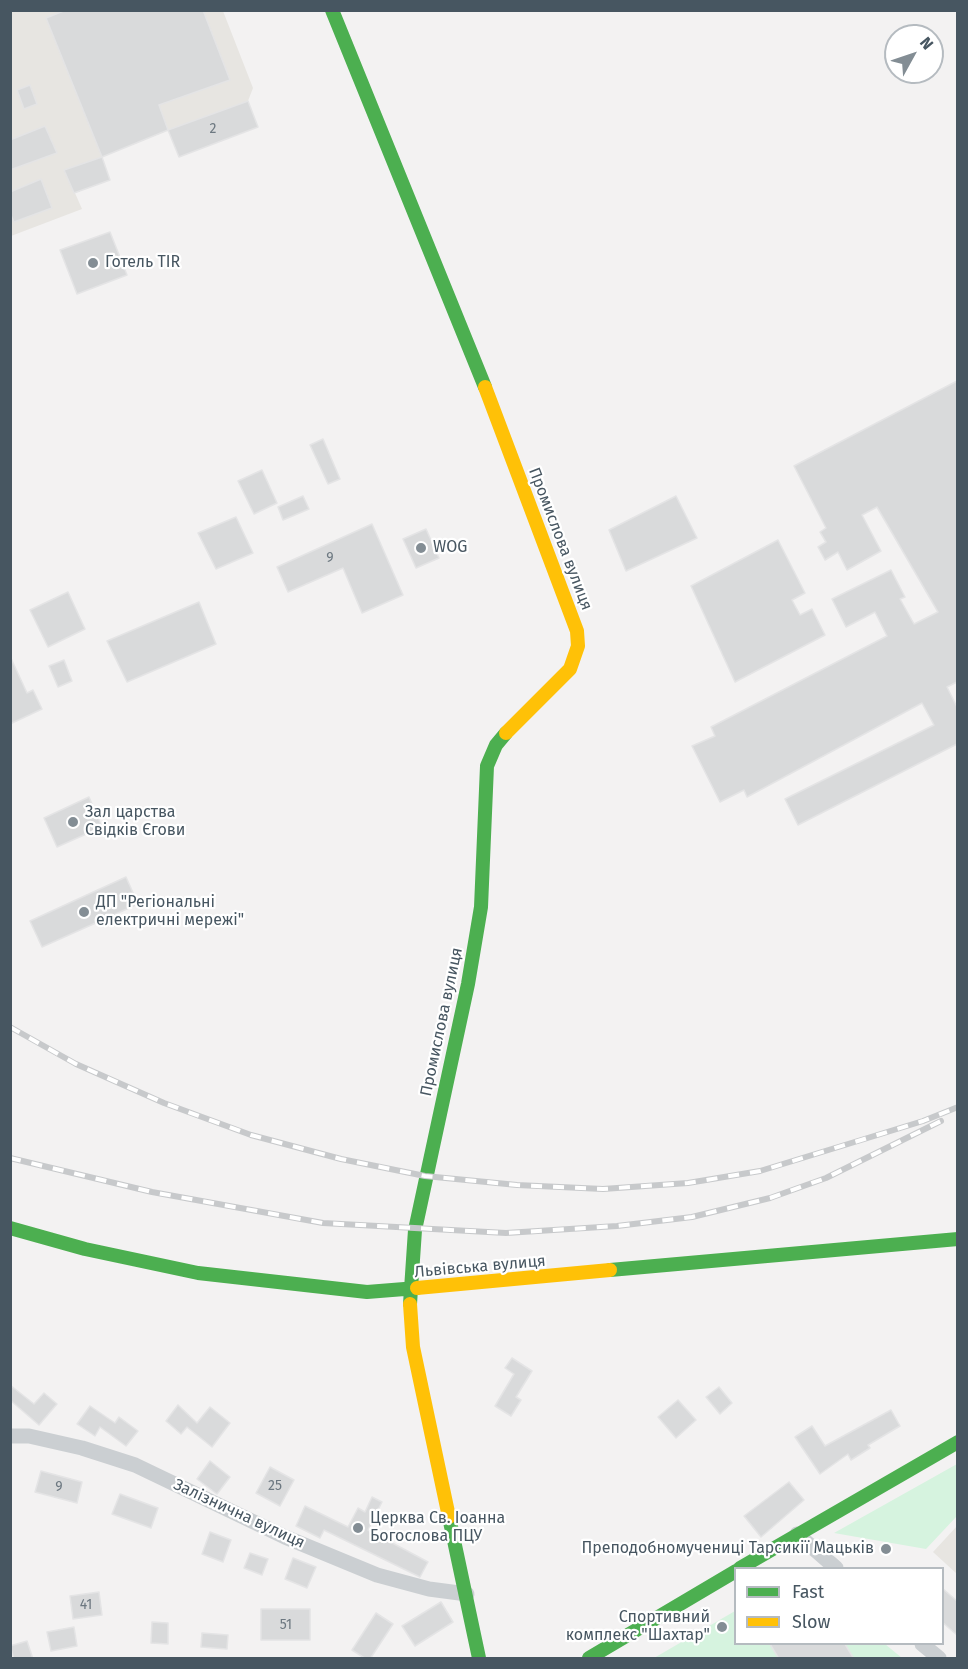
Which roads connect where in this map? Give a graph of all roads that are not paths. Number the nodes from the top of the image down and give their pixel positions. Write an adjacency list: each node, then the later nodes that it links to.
1 (332, 10): 4 (main road, Промислова вулиця)
2 (10, 1228): 4 (main road, Львівська вулиця)
3 (957, 1239): 4 (main road, Львівська вулиця)
4 (409, 1290): 11 (main road, Промислова вулиця)
5 (10, 1436): 11 (street, Залізнична вулиця)
6 (957, 1442): 7 (main road)
7 (797, 1534): 8 (main road); 9 (street)
8 (743, 1567)
9 (834, 1567)
10 (734, 1572): 14 (main road)
11 (467, 1594): 13 (main road, Промислова вулиця)
12 (923, 1645): 15 (street)
13 (479, 1659)
14 (589, 1659)
15 (939, 1659)

